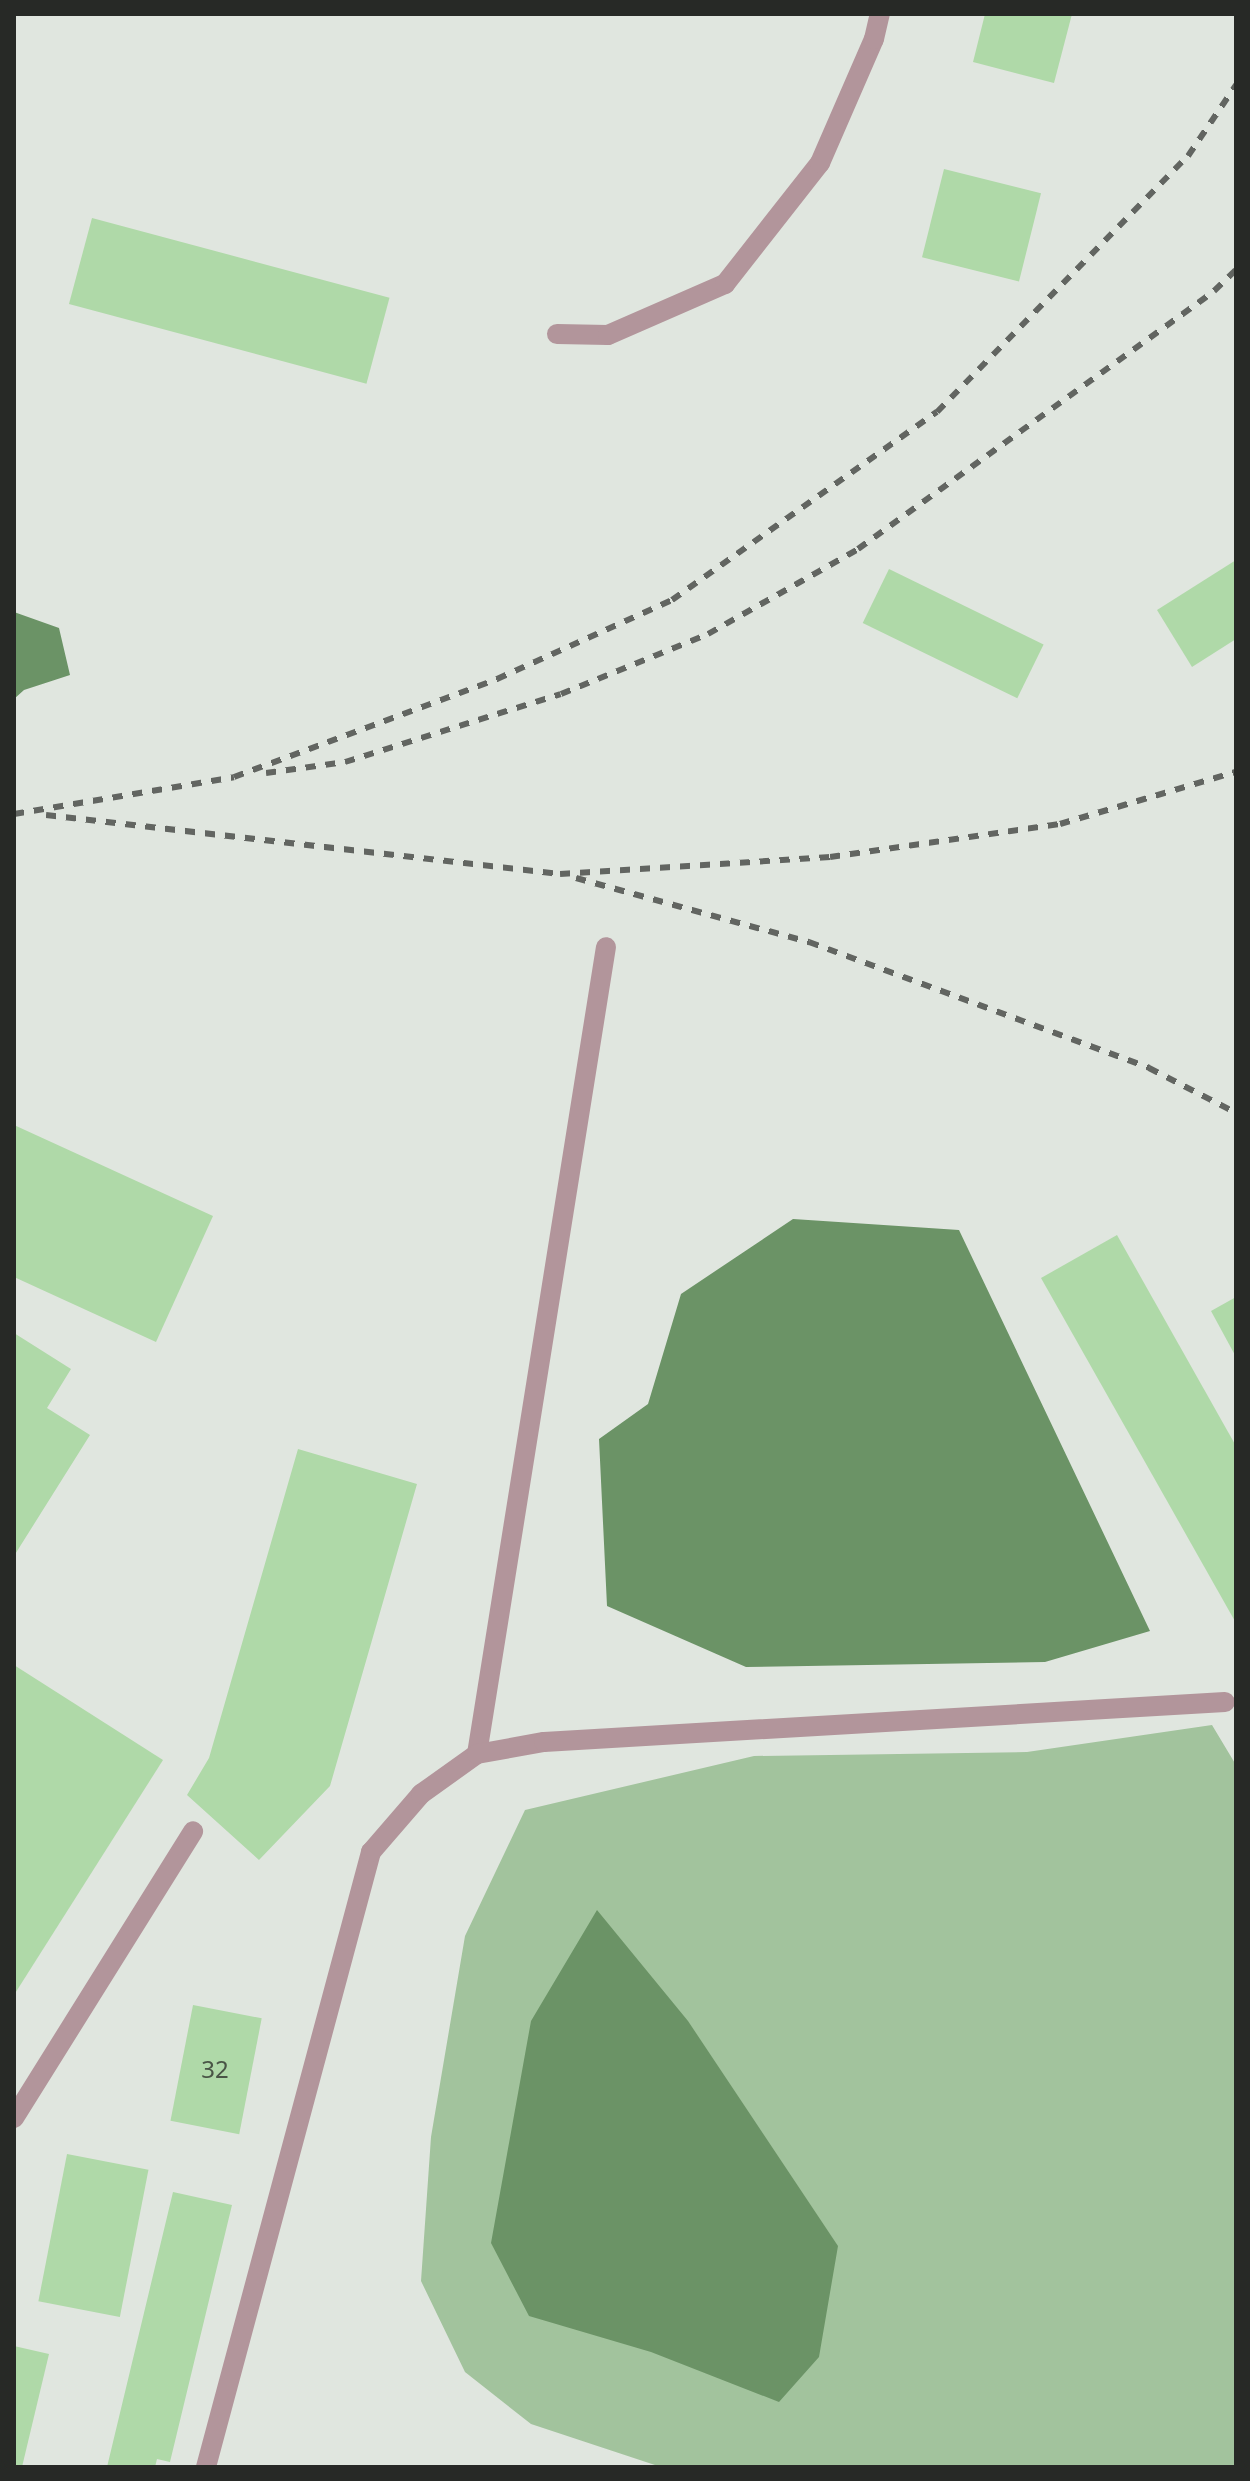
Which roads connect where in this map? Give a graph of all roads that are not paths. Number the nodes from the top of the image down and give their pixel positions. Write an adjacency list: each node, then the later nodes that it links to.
1 (880, 14): 2 (lane)
2 (557, 334)
3 (606, 947): 5 (lane)
4 (1225, 1702): 5 (lane)
5 (477, 1754): 8 (lane)
6 (193, 1831): 7 (lane)
7 (14, 2118)
8 (206, 2467)

